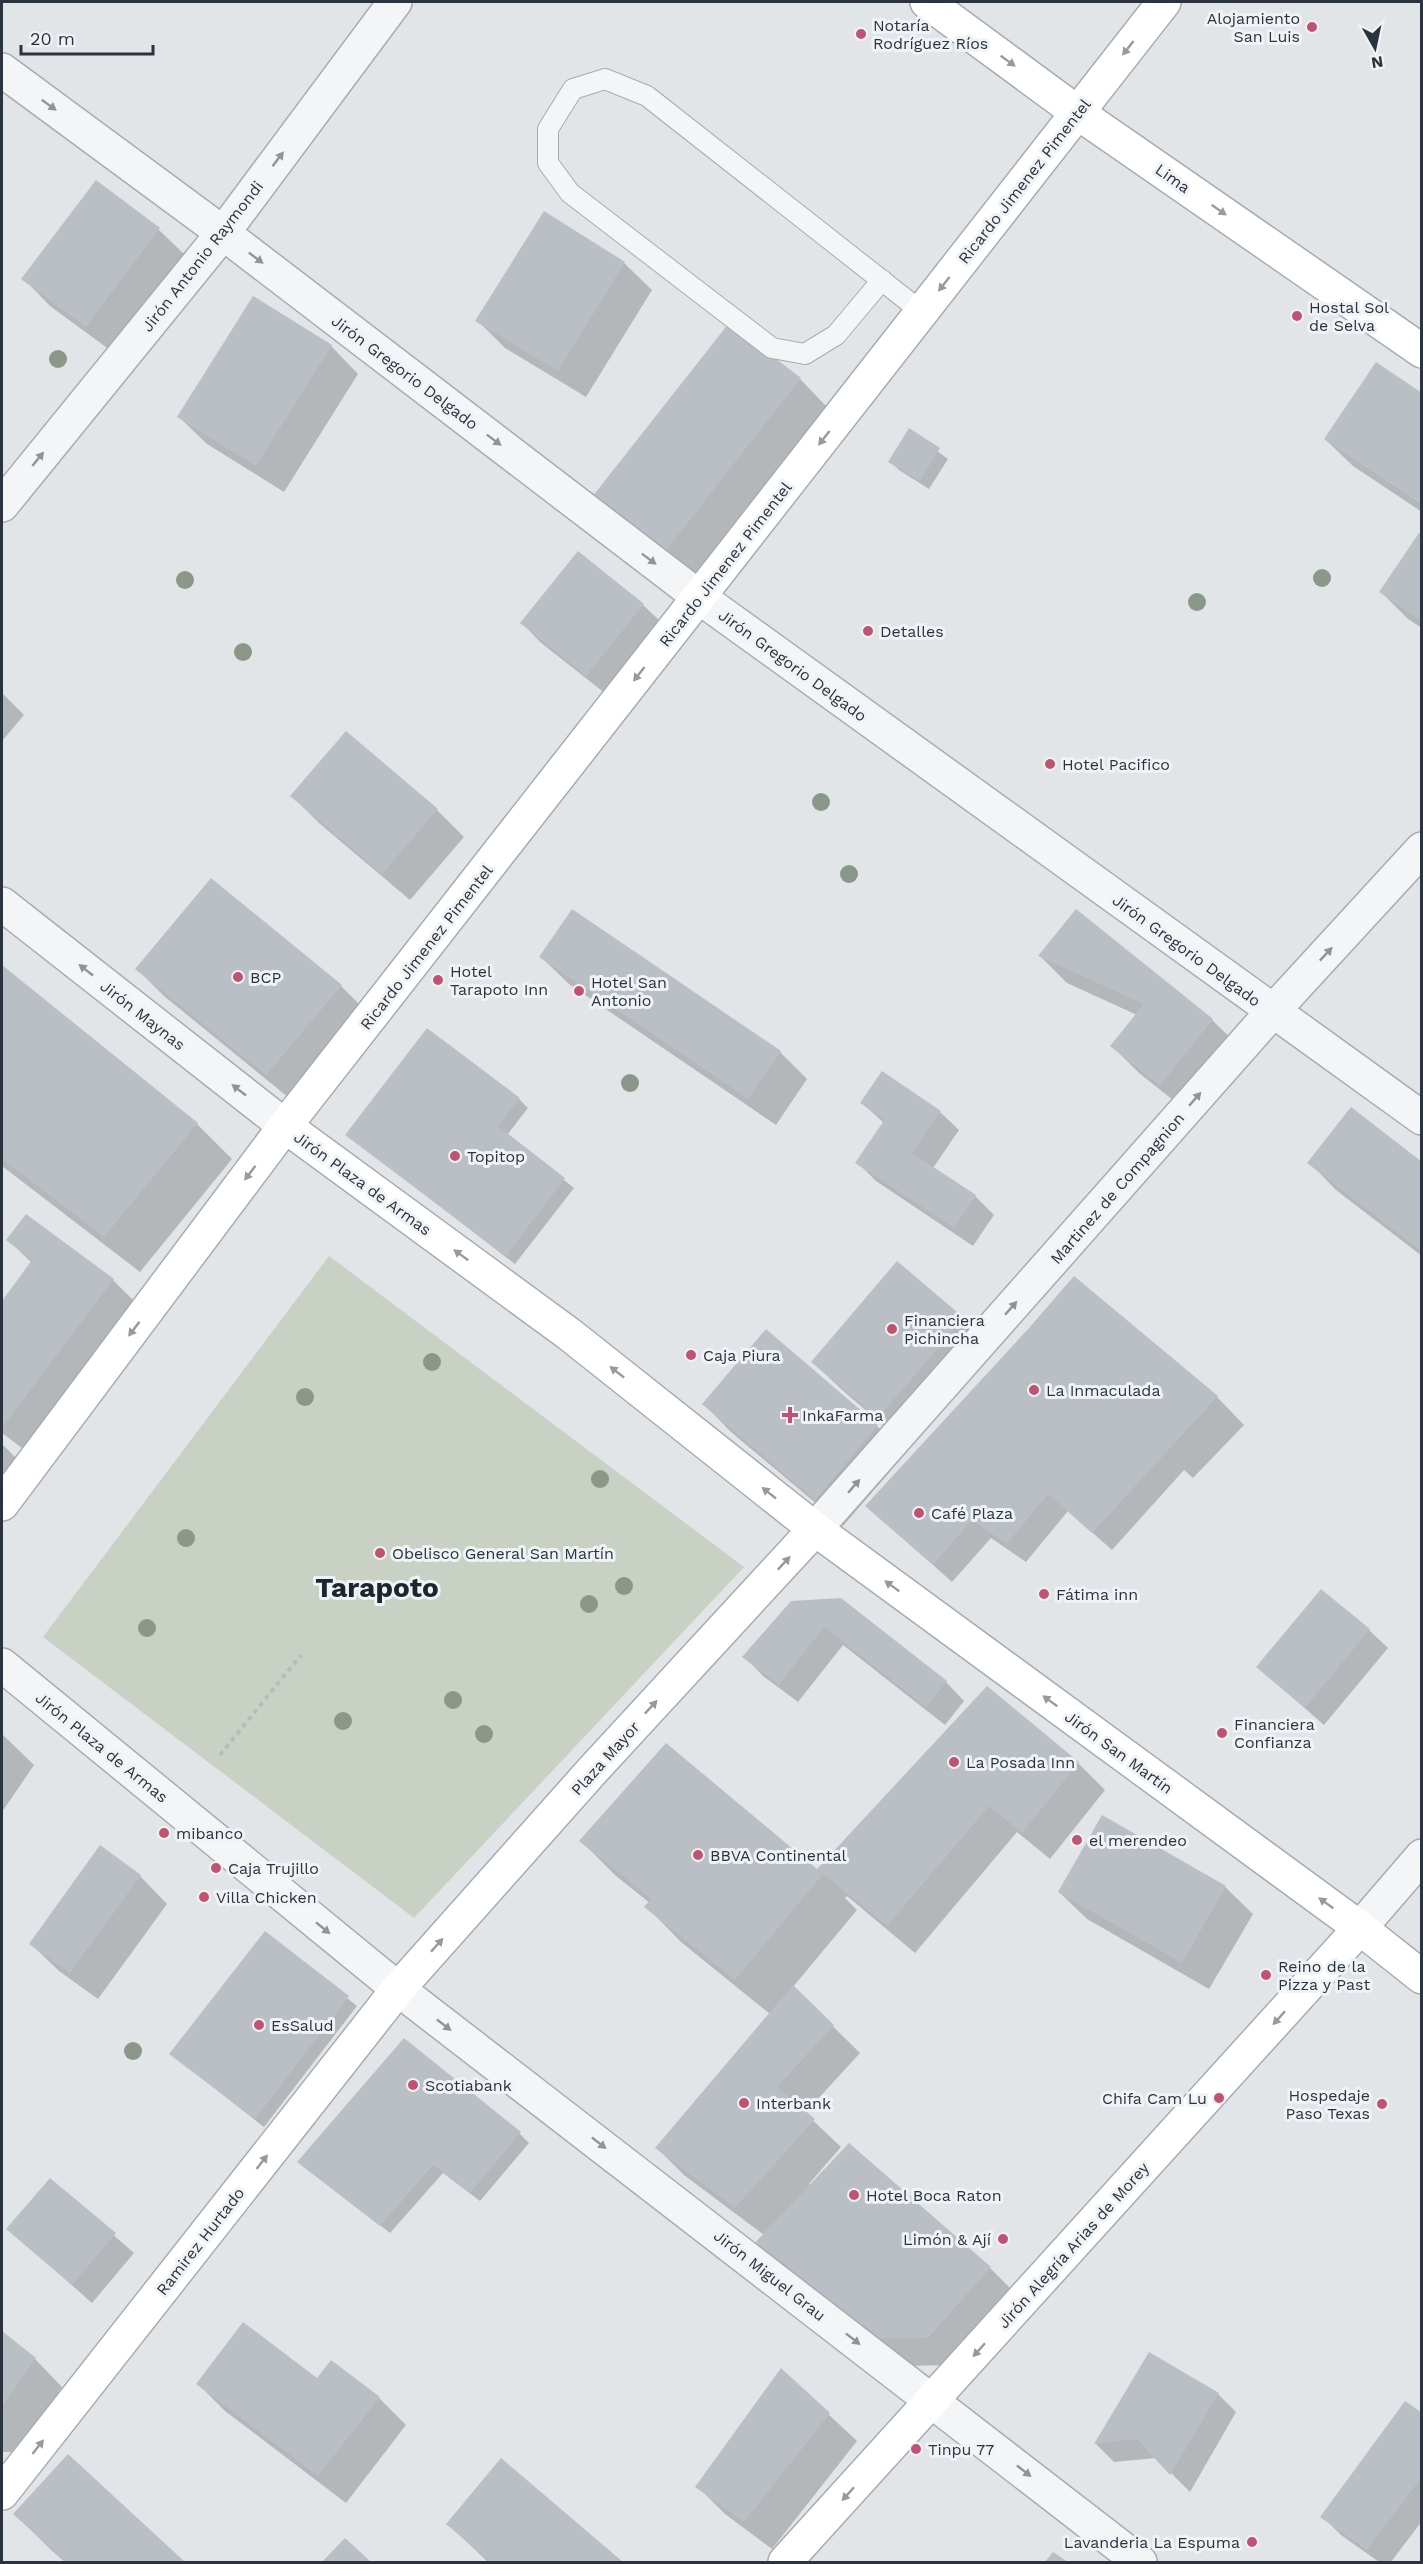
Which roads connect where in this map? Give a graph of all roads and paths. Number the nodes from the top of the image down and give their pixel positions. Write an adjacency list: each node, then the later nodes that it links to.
1 (395, 2): 6 (street, Jirón Antonio Raymondi, one-way to 1)
2 (927, 2): 5 (street, Lima, one-way to 5)
3 (1164, 2): 5 (street, Ricardo Jimenez Pimentel, one-way to 5)
4 (2, 70): 6 (street, Jirón Gregorio Delgado, one-way to 6)
5 (1078, 112): 8 (street, Ricardo Jimenez Pimentel, one-way to 8); 9 (street, Lima, one-way to 9)
6 (223, 232): 10 (street, Jirón Antonio Raymondi, one-way to 6); 11 (street, Jirón Gregorio Delgado, one-way to 11)
7 (882, 280): 7 (lane); 8 (lane)
8 (922, 312): 11 (street, Ricardo Jimenez Pimentel, one-way to 11)
9 (1422, 351)
10 (2, 505)
11 (699, 597): 14 (street, Jirón Gregorio Delgado); 16 (street, Ricardo Jimenez Pimentel, one-way to 16)
12 (1422, 849): 14 (street, Martinez de Compagnion, one-way to 12)
13 (2, 904): 16 (street, Jirón Maynas, one-way to 13)
14 (1273, 1011): 15 (street, Jirón Gregorio Delgado); 18 (street, Martinez de Compagnion, one-way to 14)
15 (1422, 1118)
16 (285, 1126): 17 (street, Jirón Plaza de Armas, one-way to 17); 18 (street, Jirón Plaza de Armas, one-way to 16)
17 (2, 1504)
18 (815, 1529): 23 (street, Jirón San Martín, one-way to 18); 25 (street, Plaza Mayor, one-way to 18)
19 (301, 1655): 21 (path)
20 (2, 1665): 25 (street, Jirón Plaza de Armas, one-way to 25)
21 (220, 1755)
22 (1422, 1856): 23 (street)
23 (1360, 1928): 24 (street, Jirón San Martín); 26 (street, Jirón Alegría Arias de Morey, one-way to 26)
24 (1422, 1977)
25 (398, 1989): 26 (street, Jirón Miguel Grau, one-way to 26); 27 (street, Ramirez Hurtado, one-way to 25)
26 (933, 2400): 28 (street, Jirón Alegría Arias de Morey, one-way to 28); 29 (street, Jirón Miguel Grau, one-way to 29)
27 (2, 2493)
28 (785, 2562)
29 (1140, 2562)

